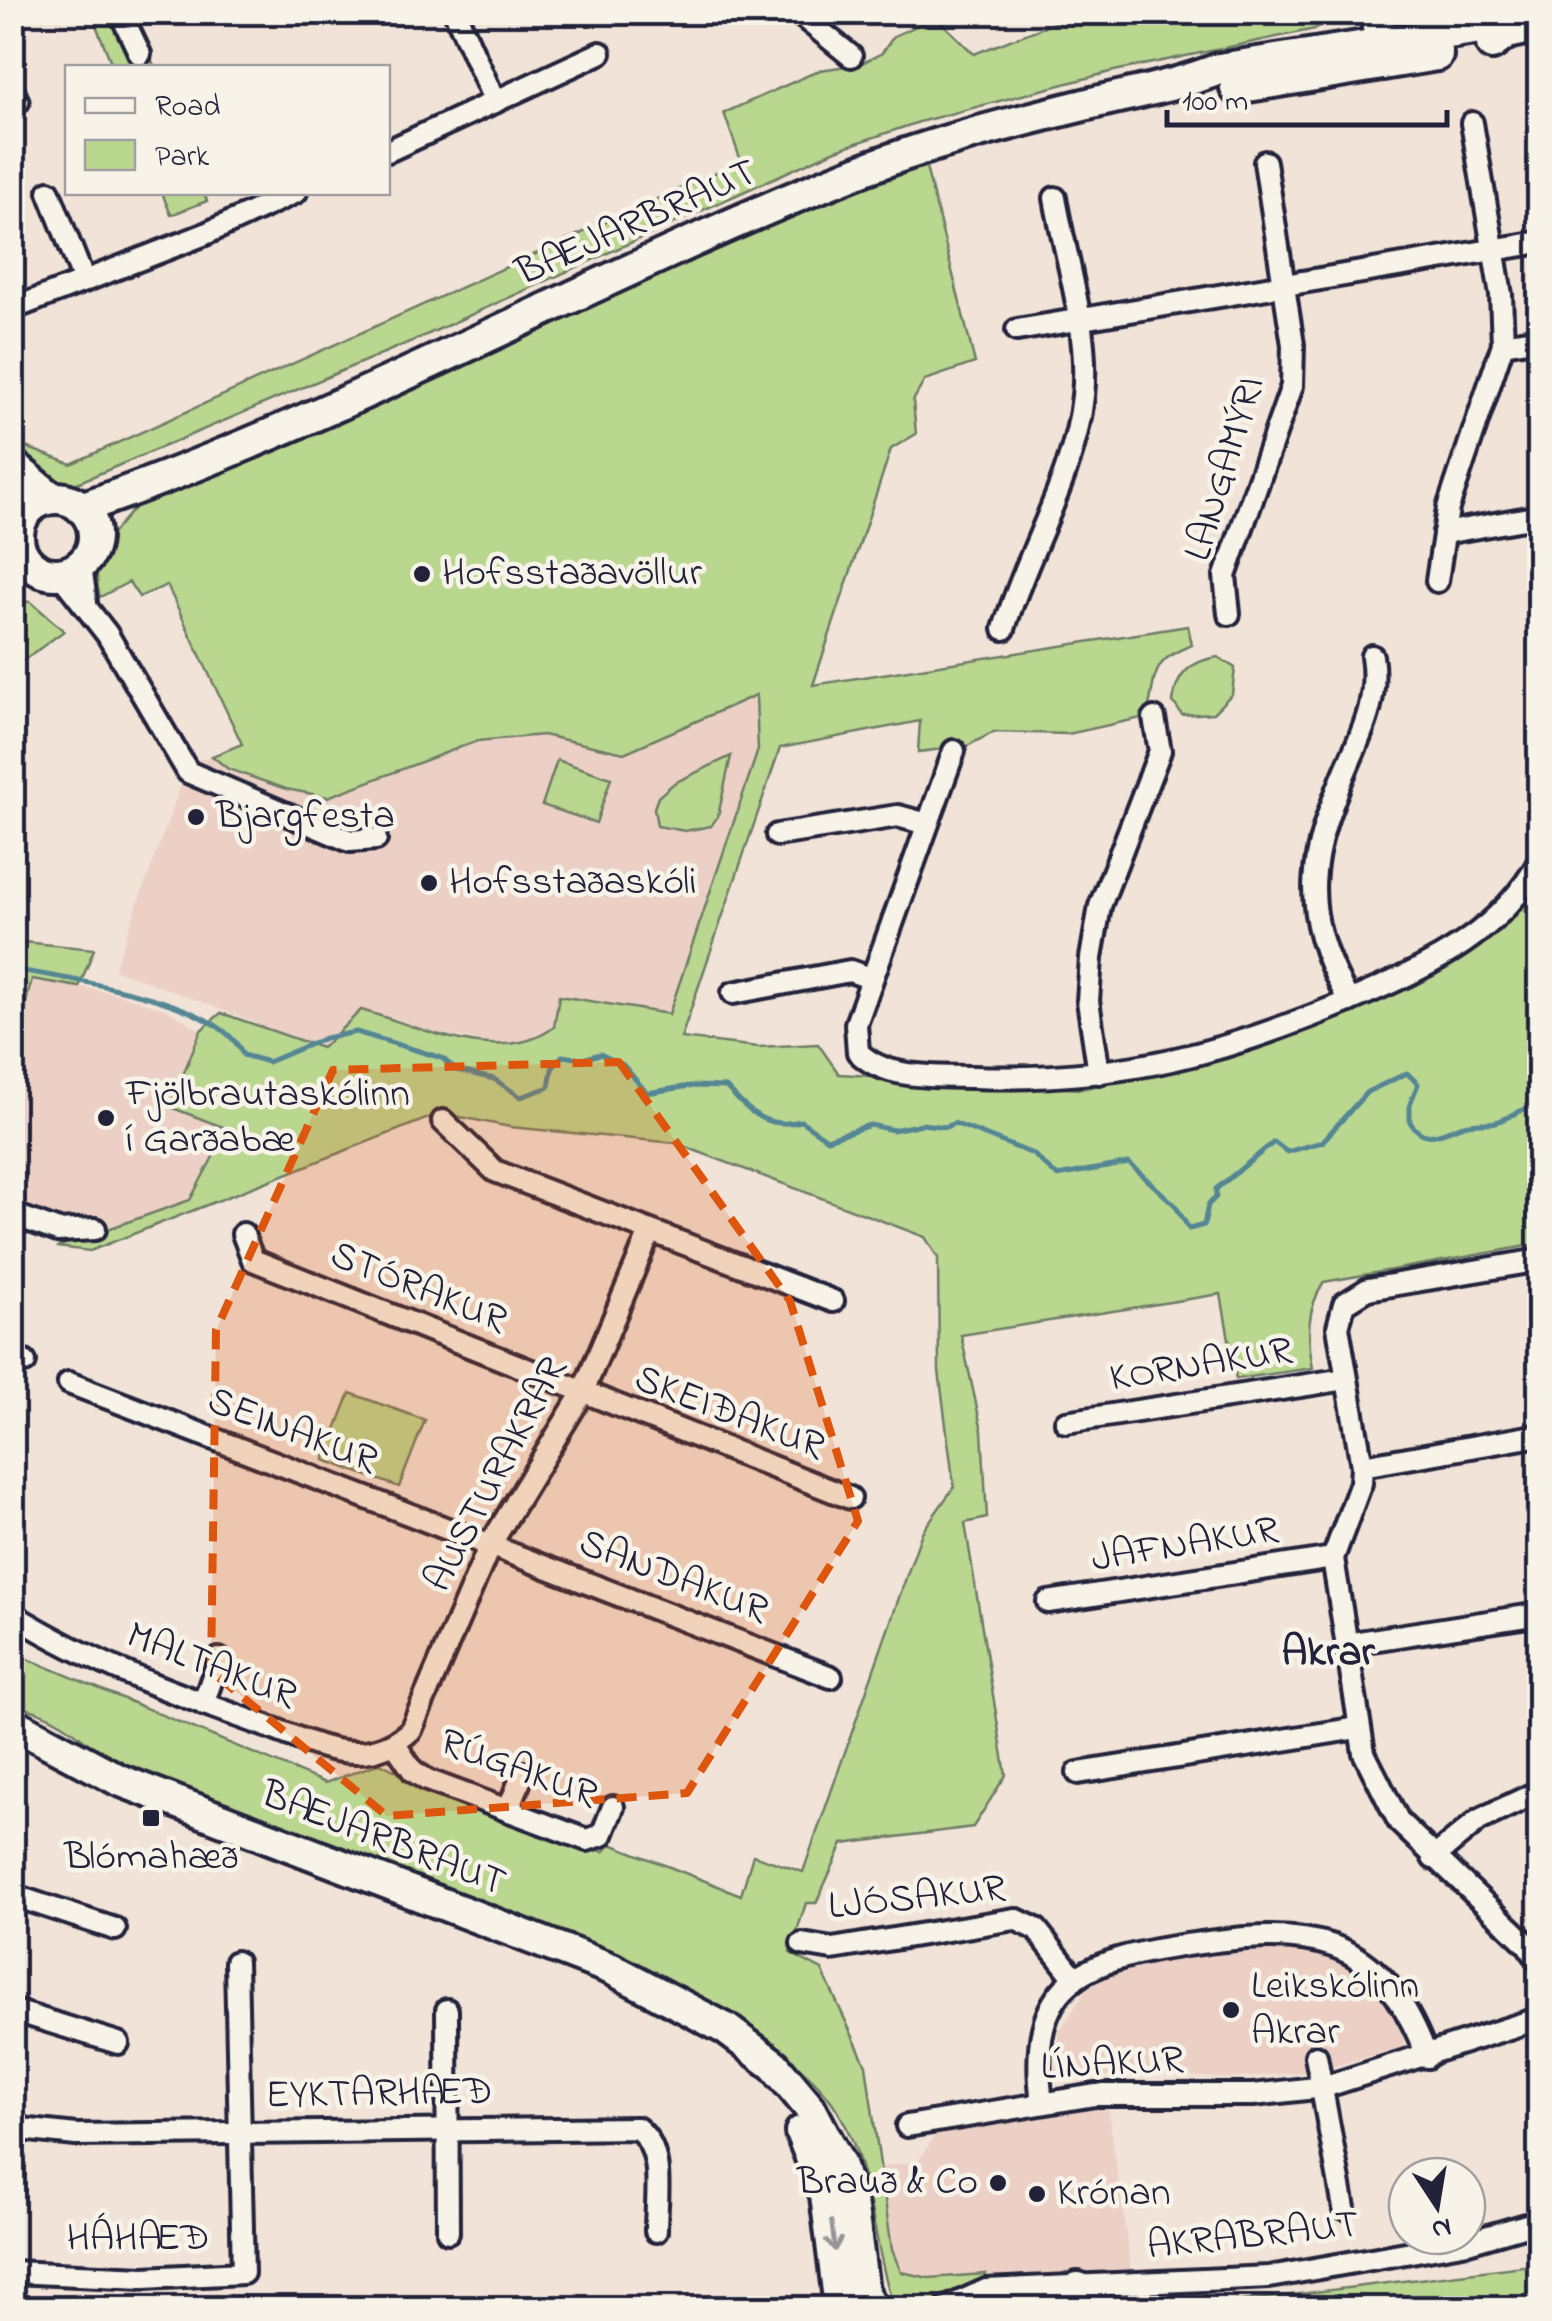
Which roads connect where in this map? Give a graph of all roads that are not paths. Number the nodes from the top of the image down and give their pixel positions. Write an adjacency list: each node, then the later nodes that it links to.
1 (120, 12): 7 (street)
2 (455, 12): 10 (street)
3 (797, 12): 9 (street)
4 (1376, 12): 8 (street)
5 (1540, 26): 8 (street, BÆJARBRAUT)
6 (600, 53): 10 (street)
7 (140, 54)
8 (1382, 55): 28 (street, BÆJARBRAUT)
9 (851, 56)
10 (495, 102): 12 (street)
11 (1472, 123): 18 (street)
12 (390, 150)
13 (1265, 162): 20 (street, LANGAMÝRI)
14 (49, 192): 19 (street)
15 (289, 195): 19 (street)
16 (1056, 198): 22 (street)
17 (1540, 242): 18 (street)
18 (1492, 250): 20 (street); 25 (street)
19 (84, 281): 21 (street)
20 (1285, 284): 22 (street); 33 (street, LANGAMÝRI)
21 (12, 309)
22 (1076, 319): 23 (street); 34 (street)
23 (1018, 330)
24 (1540, 338): 25 (street)
25 (1502, 344): 30 (street)
26 (12, 465): 28 (street)
27 (12, 482): 31 (street)
28 (75, 512): 31 (street, BÆJARBRAUT); 31 (street)
29 (1540, 516): 30 (street)
30 (1444, 533): 32 (street)
31 (34, 555): 40 (street)
32 (1438, 581)
33 (1229, 614)
34 (1004, 629)
35 (1372, 656): 44 (street)
36 (1154, 718): 45 (street)
37 (954, 751): 38 (street)
38 (927, 824): 39 (street); 42 (street)
39 (777, 835)
40 (376, 838)
41 (1540, 860): 44 (street)
42 (870, 978): 43 (street); 45 (street)
43 (733, 993)
44 (1349, 1001): 45 (street)
45 (1098, 1073)
46 (444, 1120): 49 (street)
47 (12, 1214): 48 (street)
48 (95, 1228)
49 (650, 1232): 52 (street); 55 (street, AUSTURAKRAR)
50 (243, 1234): 55 (street, STÓRAKUR)
51 (1540, 1260): 53 (street)
52 (833, 1301)
53 (1346, 1379): 56 (street, KORNAKUR); 58 (street)
54 (68, 1383): 60 (street, SEINAKUR)
55 (582, 1394): 59 (street, SKEIÐAKUR); 60 (street, AUSTURAKRAR)
56 (1066, 1422)
57 (1540, 1435): 58 (street)
58 (1362, 1466): 61 (street)
59 (850, 1498)
60 (490, 1545): 67 (street, SANDAKUR); 71 (street, AUSTURAKRAR)
61 (1333, 1558): 62 (street, JAFNAKUR); 65 (street)
62 (1048, 1602)
63 (12, 1614): 68 (street, MALTAKUR)
64 (1540, 1614): 65 (street)
65 (1346, 1644): 70 (street)
66 (219, 1659): 68 (street)
67 (831, 1677)
68 (203, 1704): 71 (street, MALTAKUR)
69 (12, 1723): 87 (street, BÆJARBRAUT)
70 (1358, 1728): 73 (street); 77 (street)
71 (394, 1743): 76 (street, RÚGAKUR)
72 (523, 1773): 76 (street)
73 (1078, 1773)
74 (1540, 1791): 77 (street)
75 (613, 1807): 76 (street, RÚGAKUR)
76 (508, 1811)
77 (1433, 1858): 82 (street)
78 (12, 1895): 79 (street)
79 (115, 1929)
80 (802, 1944): 83 (street, LJÓSAKUR)
81 (236, 1962): 96 (street)
82 (1540, 1962)
83 (1074, 1978): 90 (street); 92 (street)
84 (12, 2010): 88 (street)
85 (447, 2010): 95 (street)
86 (1540, 2018): 90 (street, LÍNAKUR)
87 (726, 2029): 106 (street, BÆJARBRAUT, one-way to 106); 107 (street, BÆJARBRAUT)
88 (118, 2042)
89 (1316, 2056): 91 (street)
90 (1426, 2057): 91 (street, LÍNAKUR)
91 (1324, 2088): 92 (street, LÍNAKUR); 97 (street)
92 (1042, 2103): 93 (street, LÍNAKUR)
93 (906, 2126)
94 (12, 2128): 96 (street, EYKTARHÆÐ)
95 (447, 2128): 96 (street, EYKTARHÆÐ); 99 (street, EYKTARHÆÐ); 100 (street)
96 (238, 2132): 103 (street, HÁHÆÐ)
97 (1344, 2208)
98 (1540, 2221): 102 (street, AKRABRAUT)
99 (656, 2231)
100 (448, 2232)
101 (1540, 2234): 102 (street, AKRABRAUT)
102 (1501, 2235): 105 (street, AKRABRAUT)
103 (12, 2272)
104 (1010, 2290): 105 (street, AKRABRAUT); 108 (street, AKRABRAUT); 109 (street, AKRABRAUT)
105 (1070, 2299)
106 (840, 2308)
107 (872, 2308)
108 (946, 2308)
109 (976, 2308)

